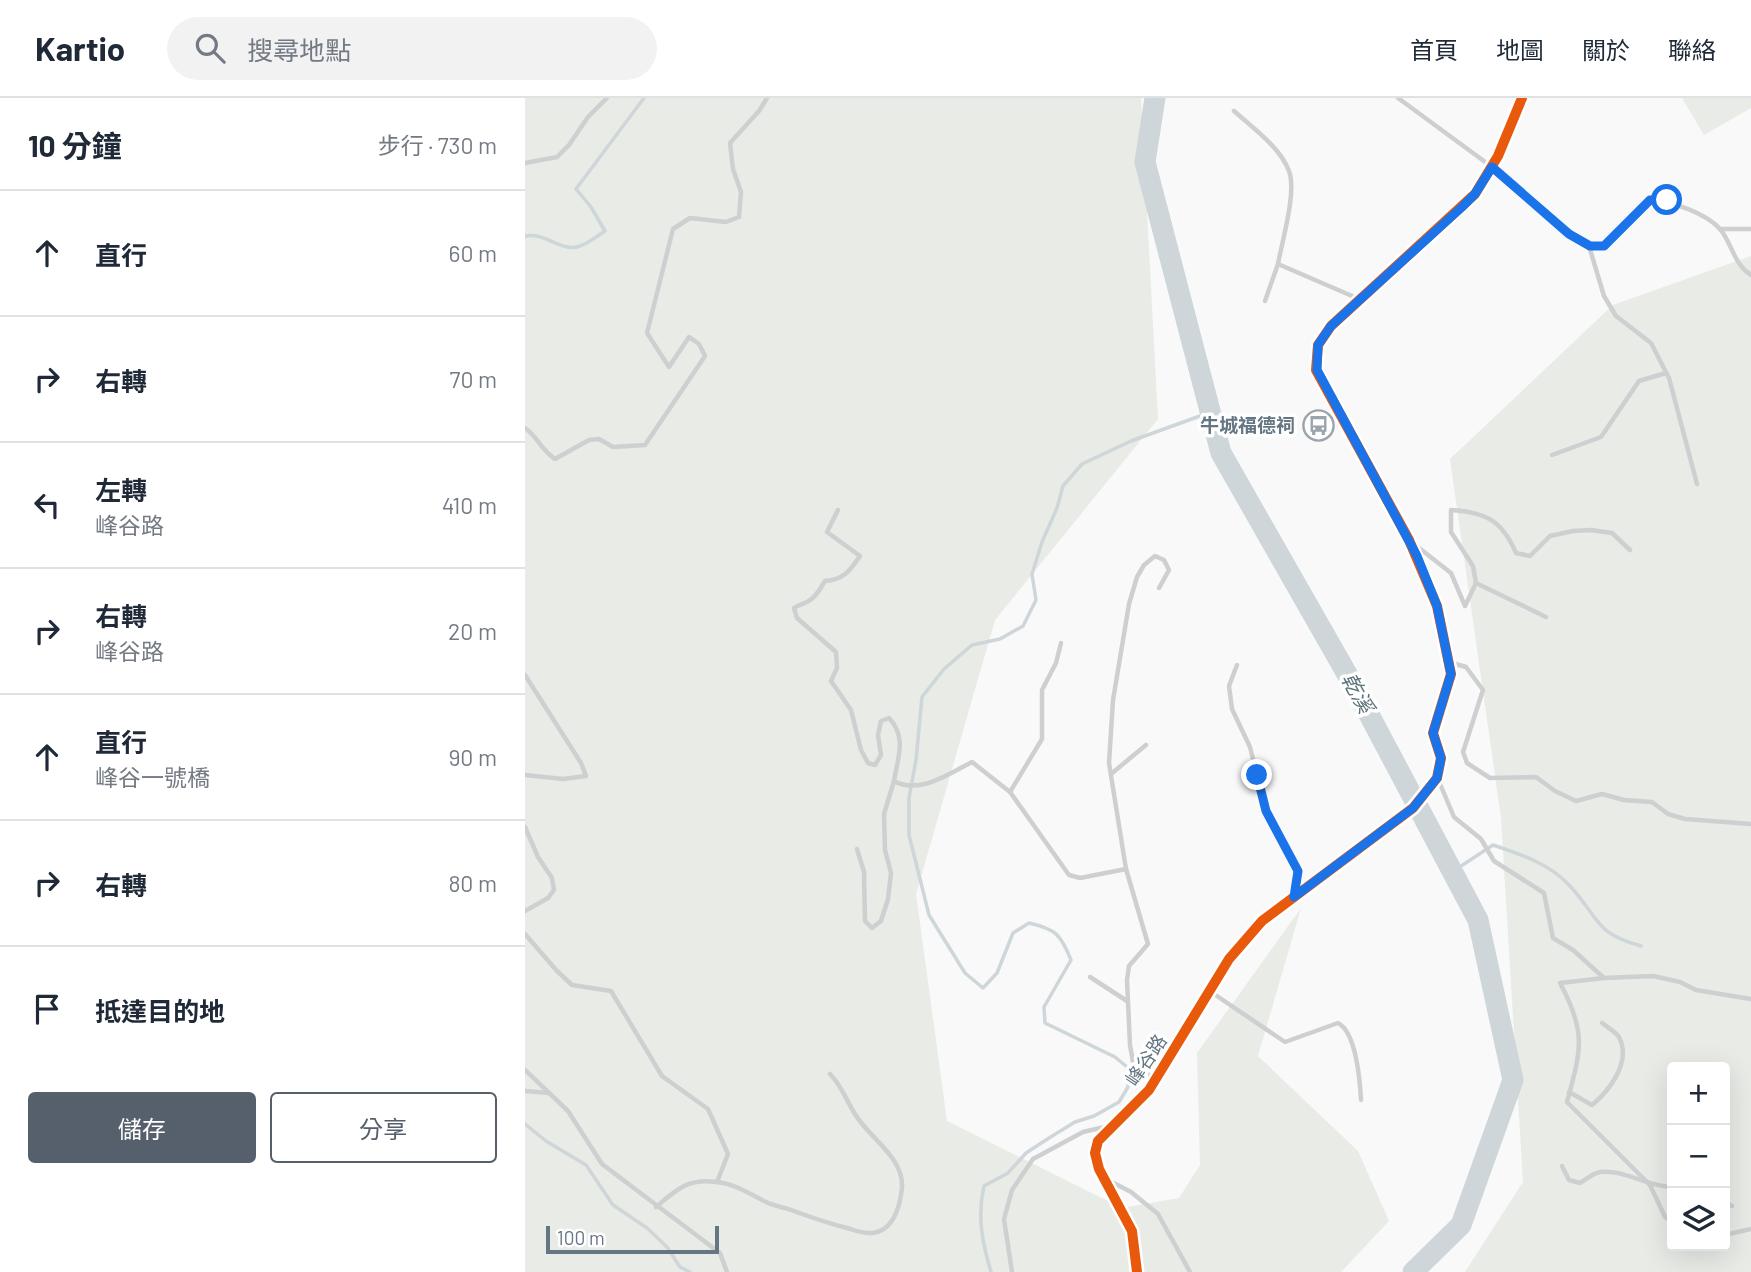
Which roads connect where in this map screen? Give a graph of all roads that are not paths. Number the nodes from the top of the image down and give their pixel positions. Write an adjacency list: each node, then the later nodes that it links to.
1 (607, 98): 6 (lane)
2 (767, 98): 16 (lane)
3 (1398, 98): 7 (lane)
4 (1522, 98): 7 (street)
5 (1234, 111): 11 (lane)
6 (525, 163)
7 (1492, 167): 10 (lane); 13 (street)
8 (1720, 229): 9 (lane); 10 (lane); 12 (lane)
9 (1751, 229)
10 (1590, 246): 15 (lane)
11 (1278, 264): 13 (lane); 14 (lane)
12 (1751, 275)
13 (1360, 299): 20 (street)
14 (1265, 301)
15 (1667, 373): 17 (lane); 18 (lane)
16 (525, 428)
17 (1552, 455)
18 (1697, 484)
19 (838, 510): 33 (lane)
20 (1409, 540): 22 (lane); 26 (street)
21 (1630, 550): 22 (lane)
22 (1476, 583): 24 (lane)
23 (1159, 588): 31 (lane)
24 (1546, 617)
25 (1061, 643): 34 (lane)
26 (1449, 662): 32 (street); 35 (lane)
27 (1237, 665): 39 (lane)
28 (525, 675): 30 (lane)
29 (1146, 745): 31 (lane)
30 (525, 775)
31 (1110, 775): 38 (lane)
32 (1437, 779): 39 (street, 峰谷路); 43 (lane)
33 (894, 780): 34 (lane); 37 (lane)
34 (1010, 792): 38 (lane)
35 (1751, 824)
36 (525, 827): 40 (lane)
37 (857, 849)
38 (1126, 869): 46 (lane)
39 (1294, 897): 44 (street, 峰谷路)
40 (525, 911)
41 (525, 934): 58 (lane)
42 (1090, 977): 46 (lane)
43 (1604, 978): 45 (lane); 52 (lane)
44 (1210, 991): 50 (street, 峰谷路); 54 (lane)
45 (1751, 999)
46 (1128, 1002): 50 (lane)
47 (1602, 1023): 52 (lane)
48 (525, 1070): 53 (lane)
49 (830, 1074): 58 (lane)
50 (1156, 1080): 55 (street, 峰谷路)
51 (525, 1091): 53 (lane)
52 (1569, 1092): 59 (lane)
53 (549, 1093): 61 (lane)
54 (1361, 1100)
55 (1117, 1124): 57 (street, 峰谷路); 66 (lane)
56 (1562, 1166): 59 (lane)
57 (1103, 1177): 67 (street, 峰谷路); 68 (lane)
58 (717, 1182): 61 (lane)
59 (1646, 1182): 60 (lane); 62 (lane)
60 (1667, 1187)
61 (656, 1207): 65 (lane)
62 (1667, 1218)
63 (1751, 1229): 64 (lane)
64 (1730, 1234)
65 (727, 1272)
66 (1012, 1272)
67 (1137, 1272)
68 (1189, 1272)

